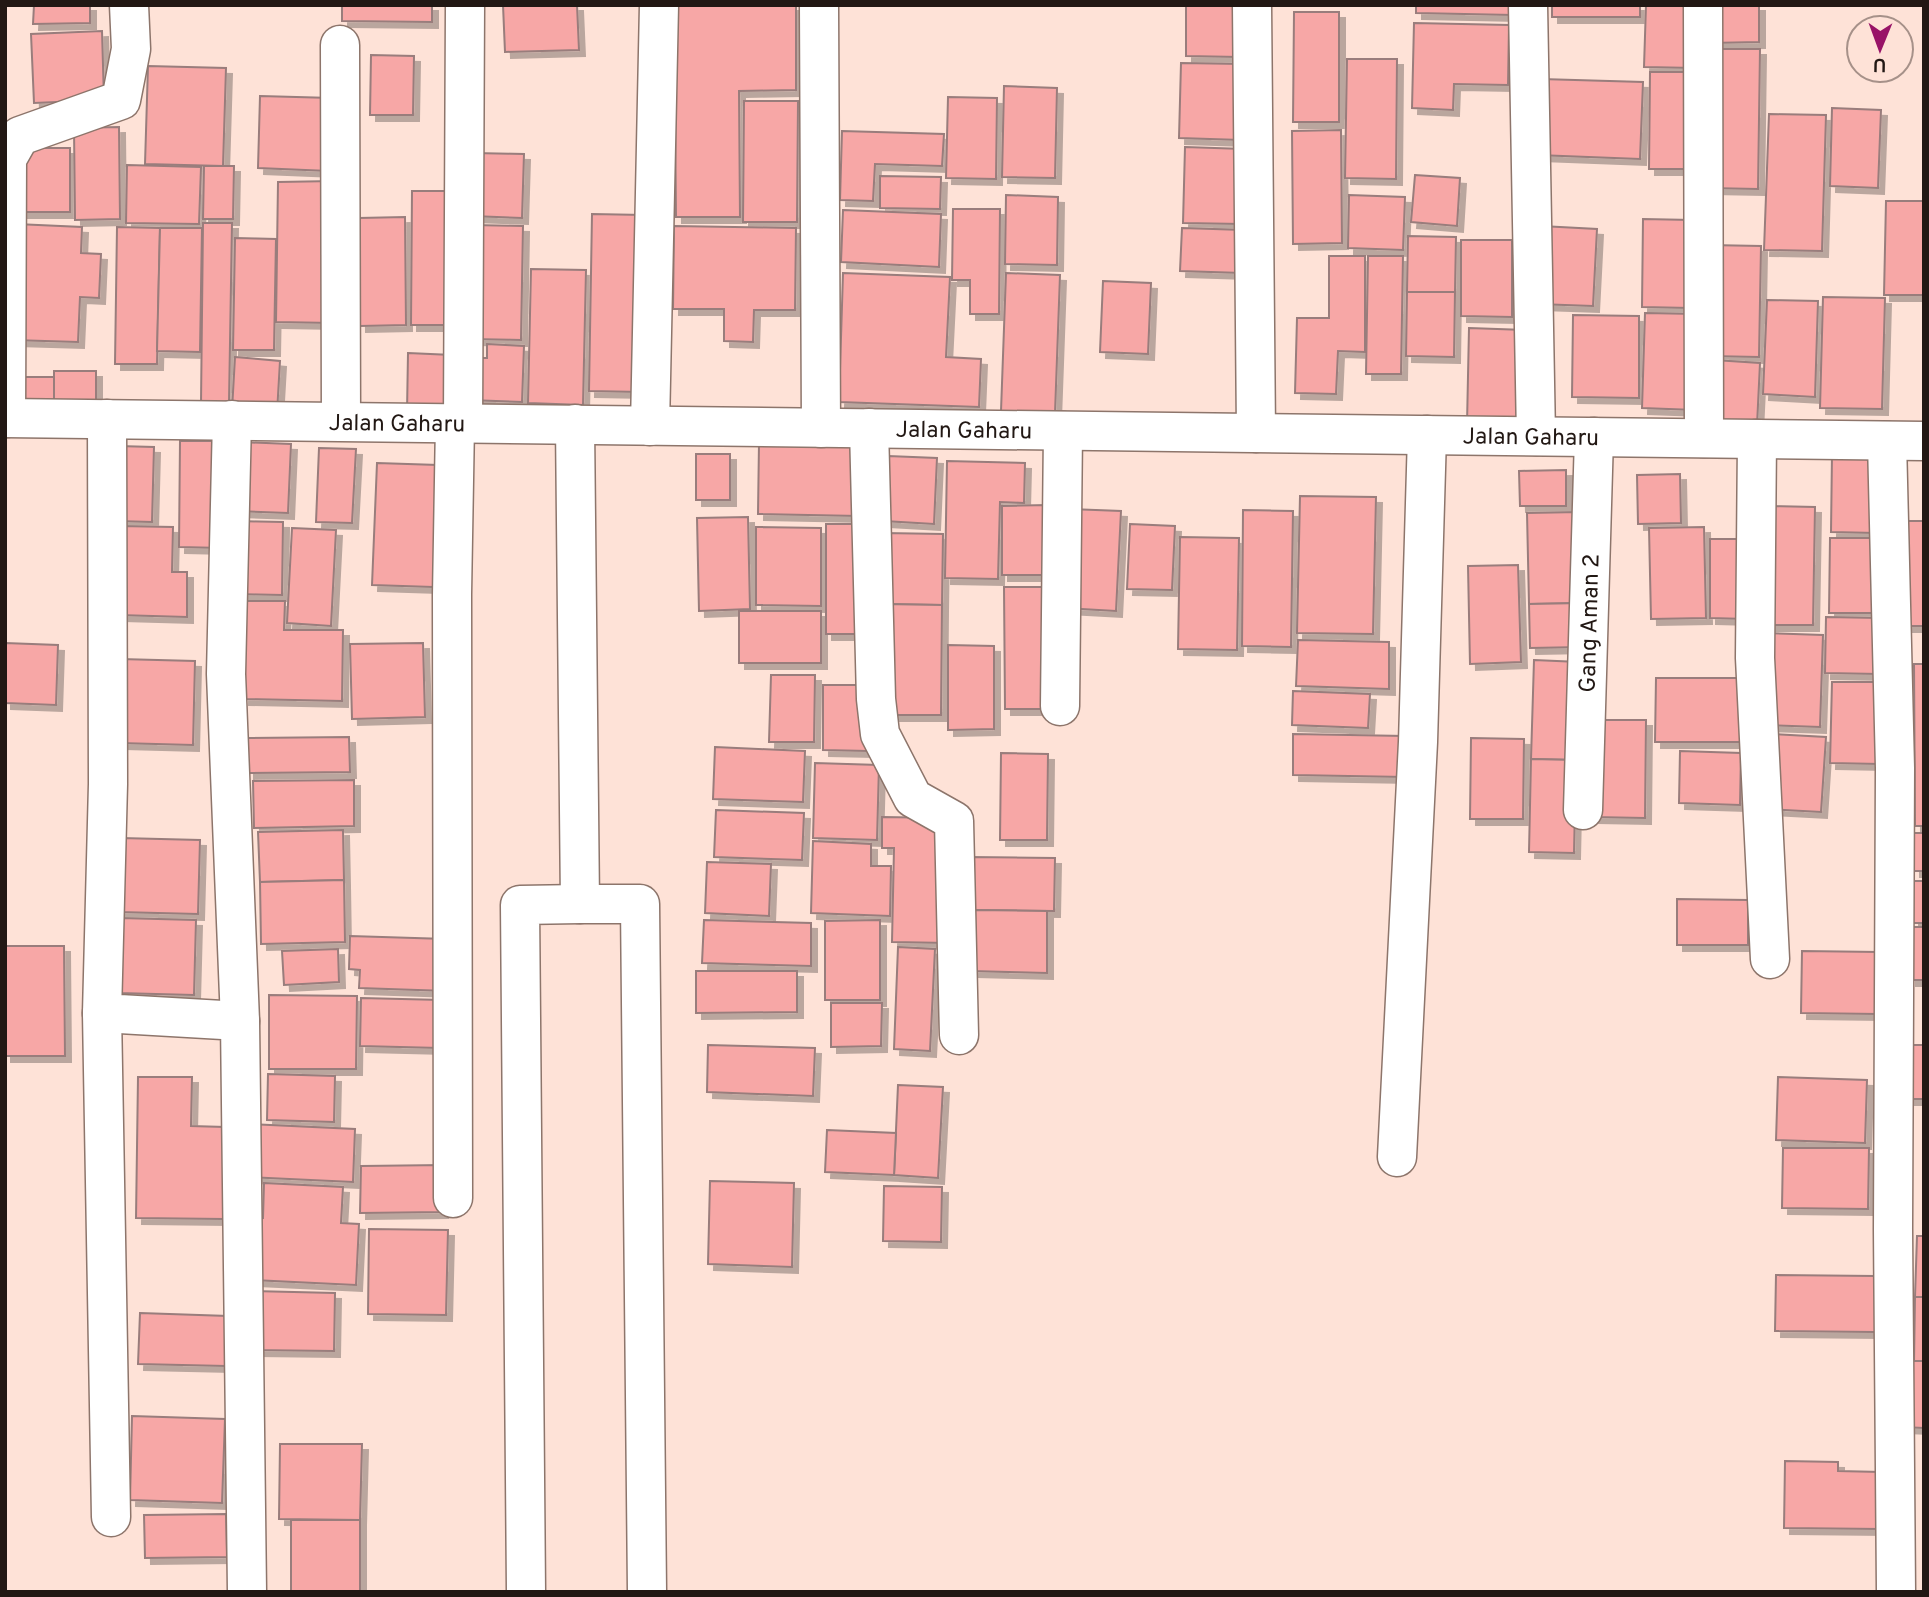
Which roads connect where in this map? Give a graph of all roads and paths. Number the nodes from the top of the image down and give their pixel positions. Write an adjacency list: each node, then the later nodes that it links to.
1 (129, 5): 9 (street)
2 (465, 5): 13 (street)
3 (659, 5): 15 (street)
4 (819, 5): 16 (street)
5 (1252, 5): 19 (street)
6 (1528, 5): 21 (street)
7 (1703, 5): 23 (street)
8 (340, 45): 12 (street)
9 (6, 418): 10 (street, Jalan Gaharu)
10 (107, 419): 11 (street, Jalan Gaharu); 30 (street)
11 (232, 420): 12 (street, Jalan Gaharu); 31 (street)
12 (341, 421): 13 (street, Jalan Gaharu)
13 (459, 423): 14 (street, Jalan Gaharu); 34 (street)
14 (575, 424): 15 (street, Jalan Gaharu); 28 (street)
15 (650, 426): 16 (street, Jalan Gaharu)
16 (821, 428): 17 (street, Jalan Gaharu)
17 (869, 428): 18 (street, Jalan Gaharu); 32 (street)
18 (1063, 431): 19 (street, Jalan Gaharu); 26 (street)
19 (1256, 433): 20 (street, Jalan Gaharu)
20 (1427, 435): 21 (street, Jalan Gaharu); 33 (street)
21 (1536, 436): 22 (street, Jalan Gaharu)
22 (1594, 437): 23 (street, Jalan Gaharu); 27 (street, Gang Aman 2)
23 (1704, 438): 24 (street, Jalan Gaharu)
24 (1756, 439): 25 (street, Jalan Gaharu); 29 (street)
25 (1906, 441): 39 (street)
26 (1060, 706)
27 (1583, 810)
28 (580, 904): 37 (street); 38 (street)
29 (1770, 959)
30 (102, 1013): 31 (street); 35 (street)
31 (240, 1021): 36 (street)
32 (959, 1035)
33 (1397, 1157)
34 (453, 1198)
35 (111, 1517)
36 (247, 1592)
37 (526, 1592)
38 (647, 1592)
39 (1896, 1592)

